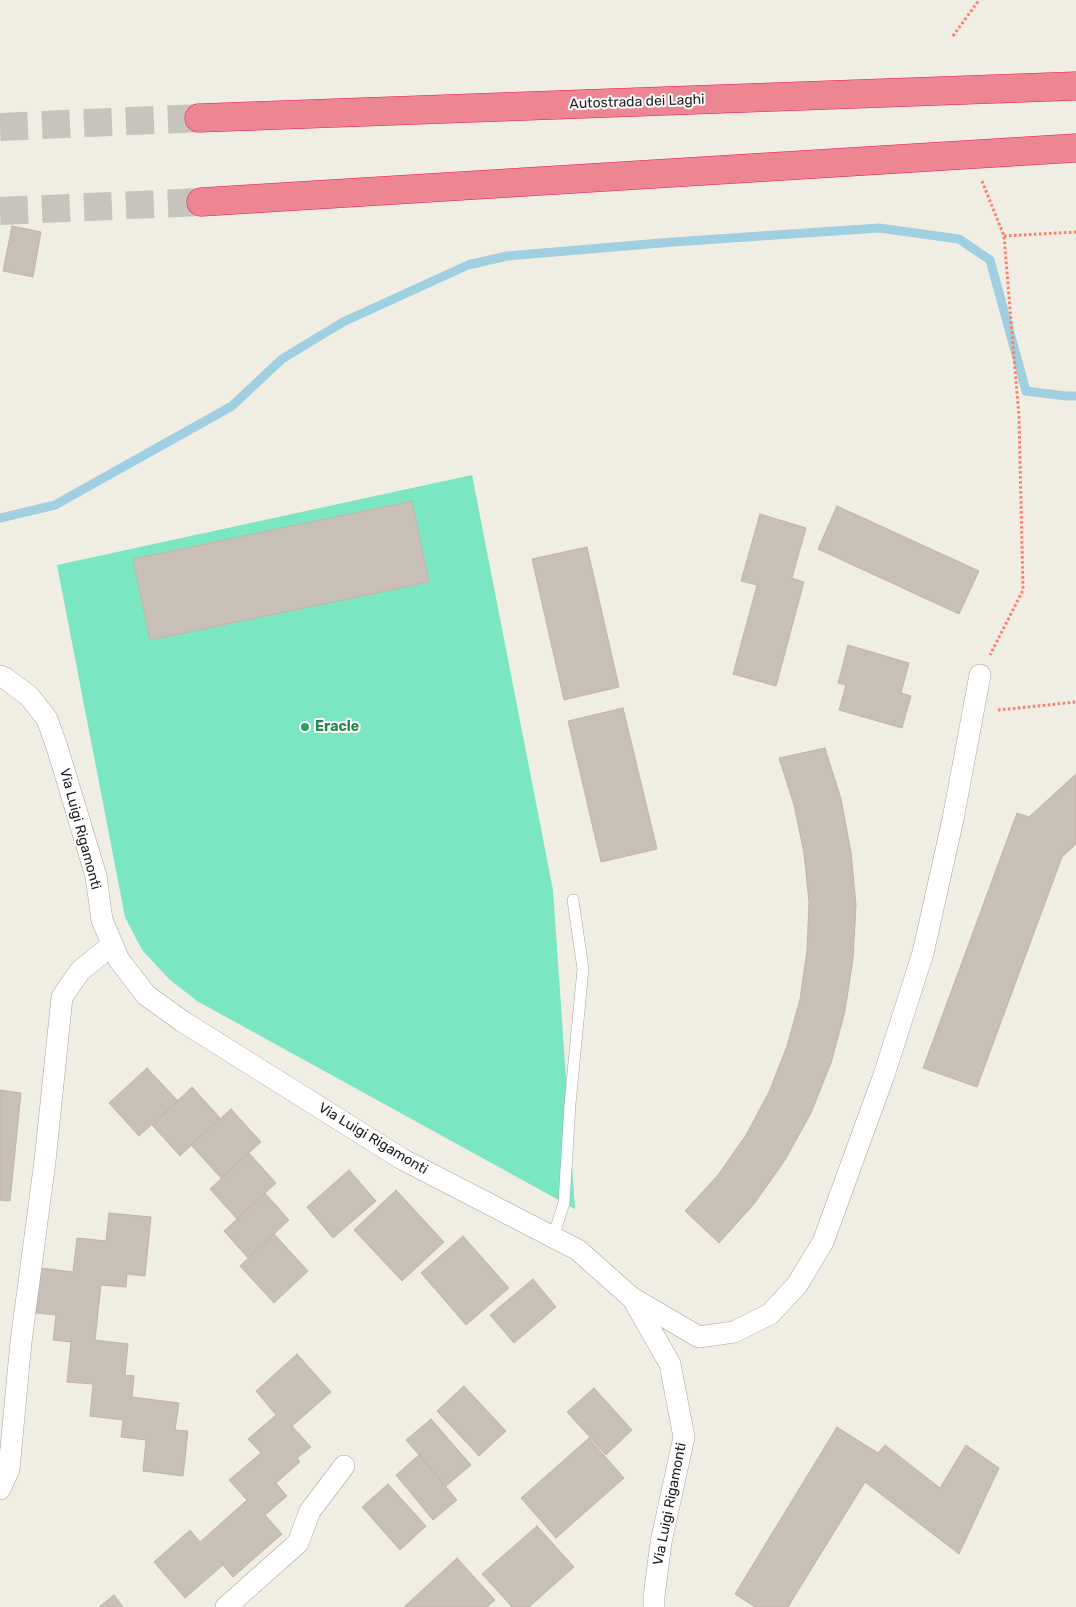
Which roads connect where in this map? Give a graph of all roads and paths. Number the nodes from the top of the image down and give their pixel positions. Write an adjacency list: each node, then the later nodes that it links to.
1 (979, 0): 2 (path)
2 (953, 36)
3 (1076, 86): 4 (highway, Autostrada dei Laghi)
4 (199, 118)
5 (1076, 148): 7 (highway)
6 (982, 181): 9 (path)
7 (201, 202)
8 (1076, 232): 9 (path)
9 (1004, 236): 10 (path)
10 (980, 675): 13 (street)
11 (0, 676): 15 (street, Via Luigi Rigamonti)
12 (1076, 702): 13 (path)
13 (973, 713): 17 (street)
14 (573, 900): 16 (lane)
15 (112, 945): 16 (street, Via Luigi Rigamonti); 19 (street)
16 (553, 1237): 17 (street, Via Luigi Rigamonti)
17 (634, 1299): 21 (street, Via Luigi Rigamonti)
18 (344, 1466): 20 (street)
19 (0, 1489)
20 (226, 1607)
21 (654, 1607)

